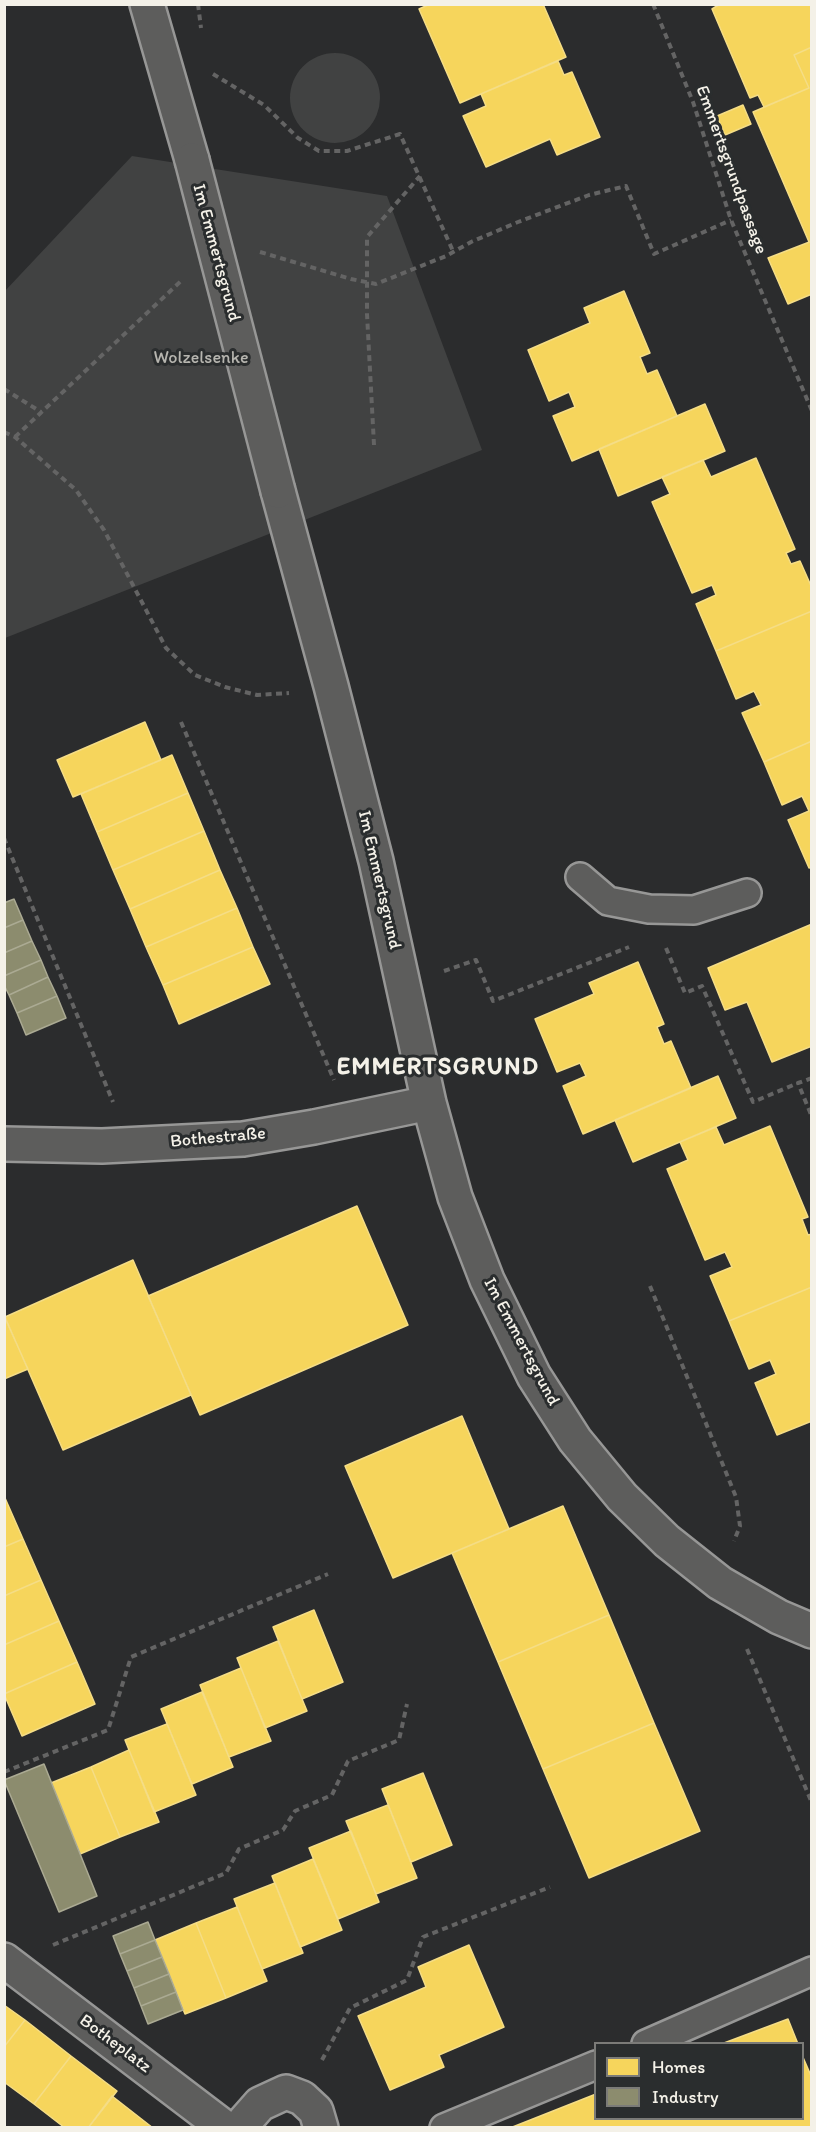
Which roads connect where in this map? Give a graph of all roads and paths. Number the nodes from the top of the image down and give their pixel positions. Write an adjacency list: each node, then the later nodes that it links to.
1 (147, 4): 16 (street, Im Emmertsgrund, bridge)
2 (653, 4): 5 (path, Emmertsgrundpassage)
3 (205, 69): 4 (path)
4 (420, 176): 7 (path); 9 (path)
5 (731, 220): 7 (path); 11 (path, Emmertsgrundpassage)
6 (252, 249): 9 (path)
7 (453, 251): 9 (path)
8 (189, 273): 12 (path)
9 (367, 282): 15 (path)
10 (4, 389): 12 (path)
11 (812, 411)
12 (41, 412): 14 (path)
13 (4, 432): 14 (path)
14 (15, 437): 16 (path)
15 (374, 445)
16 (331, 686): 23 (street, Im Emmertsgrund)
17 (181, 722): 28 (path)
18 (4, 838): 30 (path)
19 (580, 878): 20 (lane)
20 (747, 893)
21 (638, 943): 23 (path)
22 (664, 944): 25 (path)
23 (403, 984): 26 (street, Im Emmertsgrund)
24 (812, 1078): 25 (path)
25 (798, 1083): 27 (path)
26 (429, 1103): 28 (street, Bothestraße); 33 (street, Im Emmertsgrund)
27 (812, 1117)
28 (351, 1119): 30 (street, Bothestraße)
29 (4, 1144): 30 (street, Bothestraße)
30 (130, 1144)
31 (650, 1286): 33 (path)
32 (328, 1574): 37 (path)
33 (720, 1583): 34 (street, Im Emmertsgrund)
34 (812, 1631)
35 (747, 1649): 38 (path)
36 (407, 1704): 40 (path)
37 (4, 1772)
38 (812, 1803)
39 (550, 1887): 45 (path)
40 (60, 1941)
41 (4, 1960): 46 (street, Botheplatz)
42 (812, 1971): 43 (lane)
43 (648, 2042)
44 (594, 2066): 49 (lane)
45 (302, 2098): 47 (street); 48 (street)
46 (225, 2127)
47 (245, 2127)
48 (321, 2127)
49 (444, 2127)

